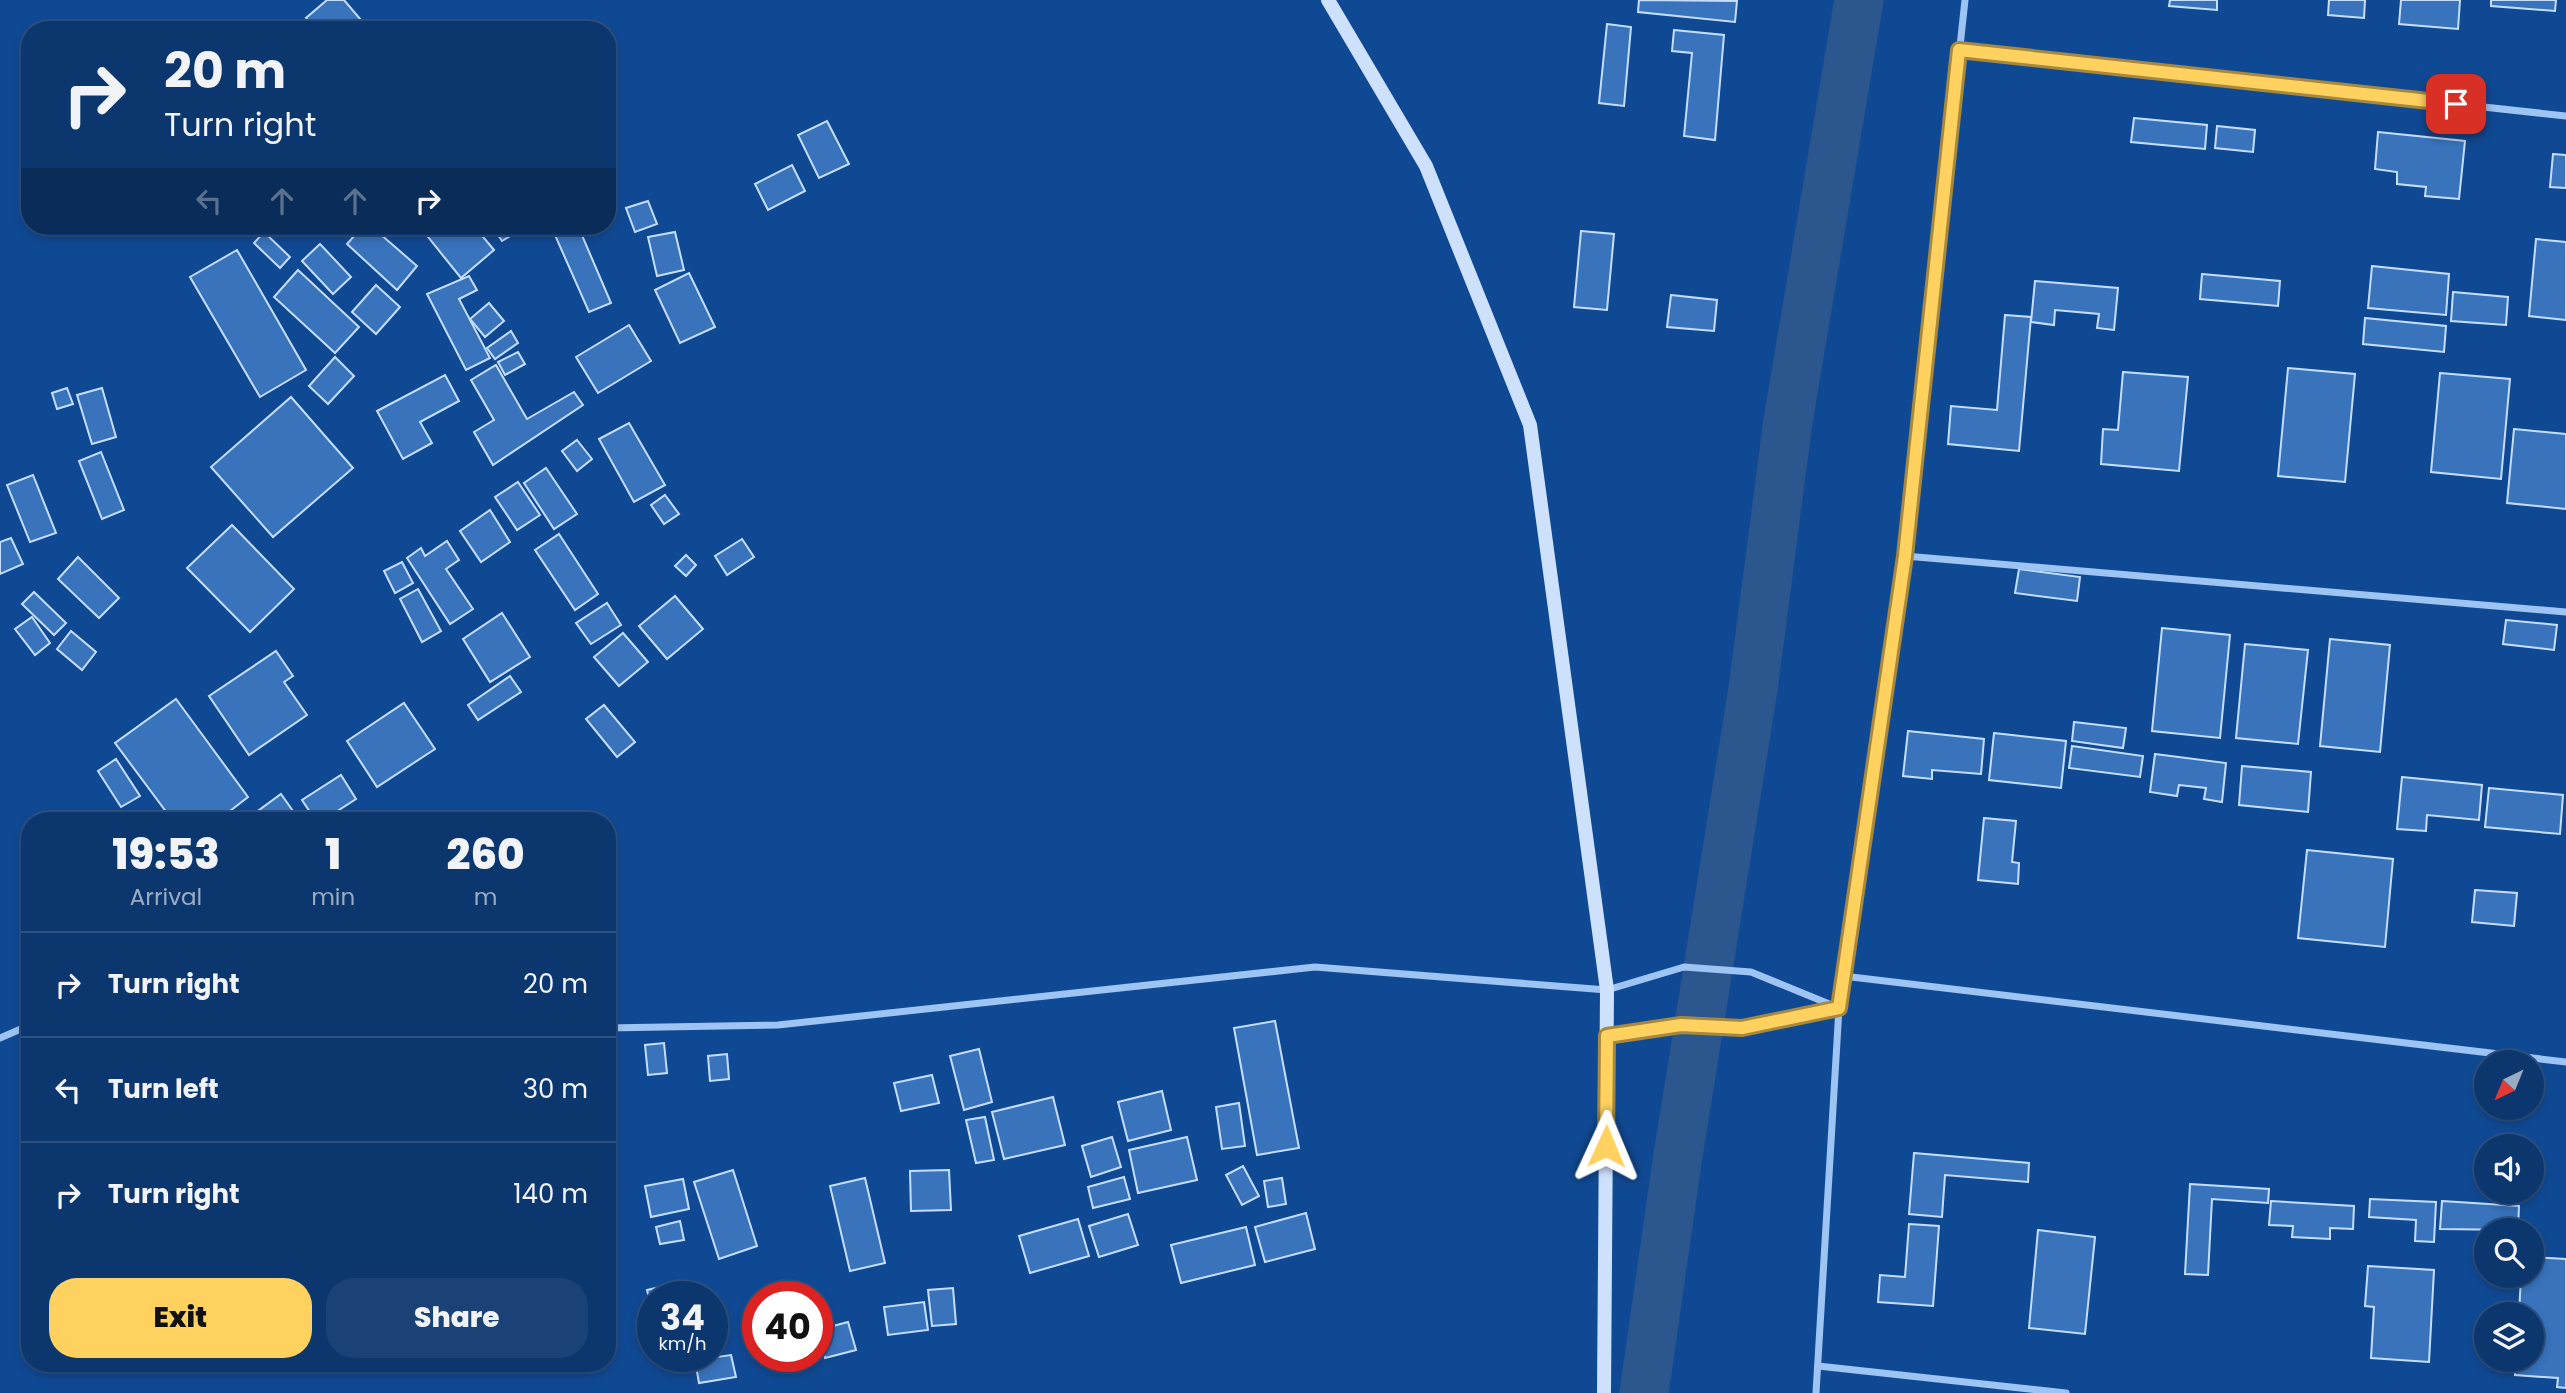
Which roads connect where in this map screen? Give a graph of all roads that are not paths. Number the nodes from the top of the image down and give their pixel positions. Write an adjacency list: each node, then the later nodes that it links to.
1 (1328, 0): 8 (street)
2 (1965, 0): 3 (street)
3 (1959, 50): 4 (street); 5 (street)
4 (2566, 116)
5 (1905, 556): 6 (street); 7 (street)
6 (2566, 612)
7 (1843, 975): 9 (street); 14 (street)
8 (1607, 990): 9 (street); 10 (street); 12 (street)
9 (1839, 1008): 12 (street); 15 (street)
10 (616, 1028)
11 (21, 1030): 13 (street)
12 (1607, 1036): 16 (street)
13 (0, 1038)
14 (2566, 1062)
15 (1818, 1366): 17 (street); 18 (street)
16 (1604, 1393)
17 (1816, 1393)
18 (2066, 1393)

